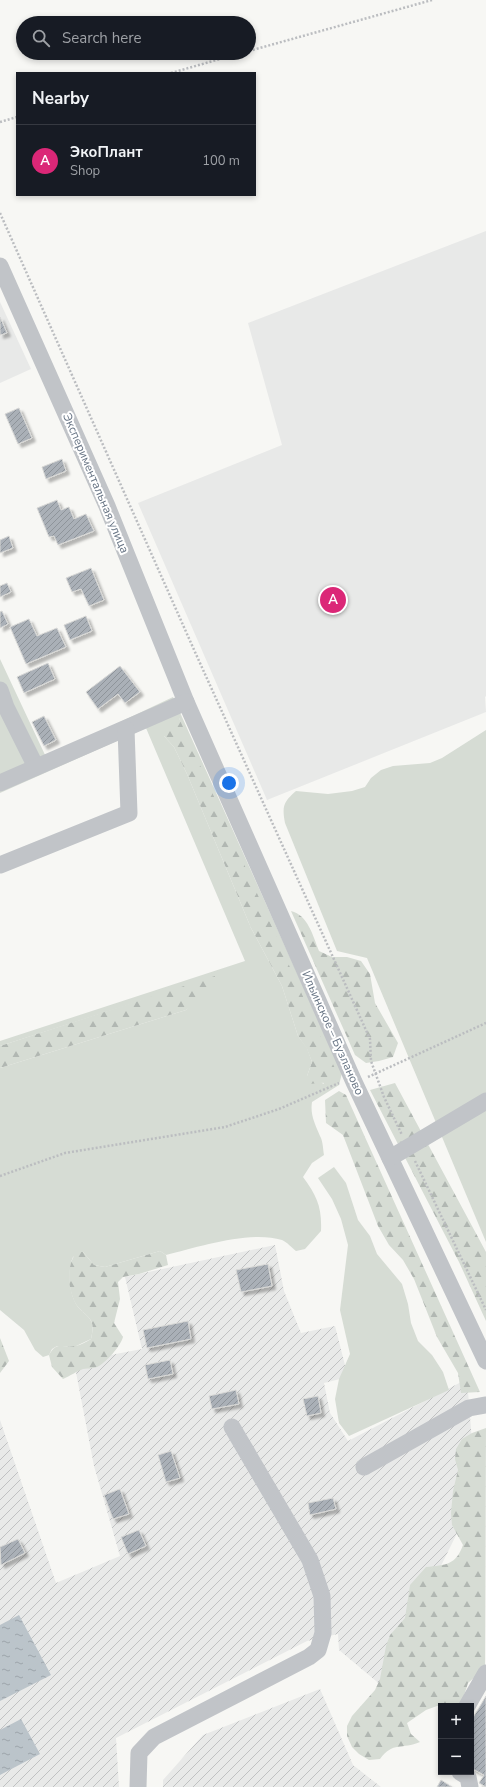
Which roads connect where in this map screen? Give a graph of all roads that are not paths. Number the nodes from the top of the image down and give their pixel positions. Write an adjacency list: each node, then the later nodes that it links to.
1 (0, 266): 3 (street, Экспериментальная улица)
2 (0, 690): 5 (street)
3 (186, 702): 4 (street); 9 (street, Ильинское – Бузланово)
4 (126, 729): 5 (street); 7 (street)
5 (36, 768): 6 (street)
6 (0, 783)
7 (0, 866)
8 (486, 1101): 9 (street)
9 (390, 1158): 10 (street, Ильинское – Бузланово)
10 (486, 1361)
11 (486, 1407): 13 (street)
12 (232, 1427): 17 (street)
13 (364, 1467)
14 (486, 1673): 15 (street)
15 (469, 1703)
16 (465, 1775): 18 (street)
17 (138, 1787)
18 (470, 1787)

